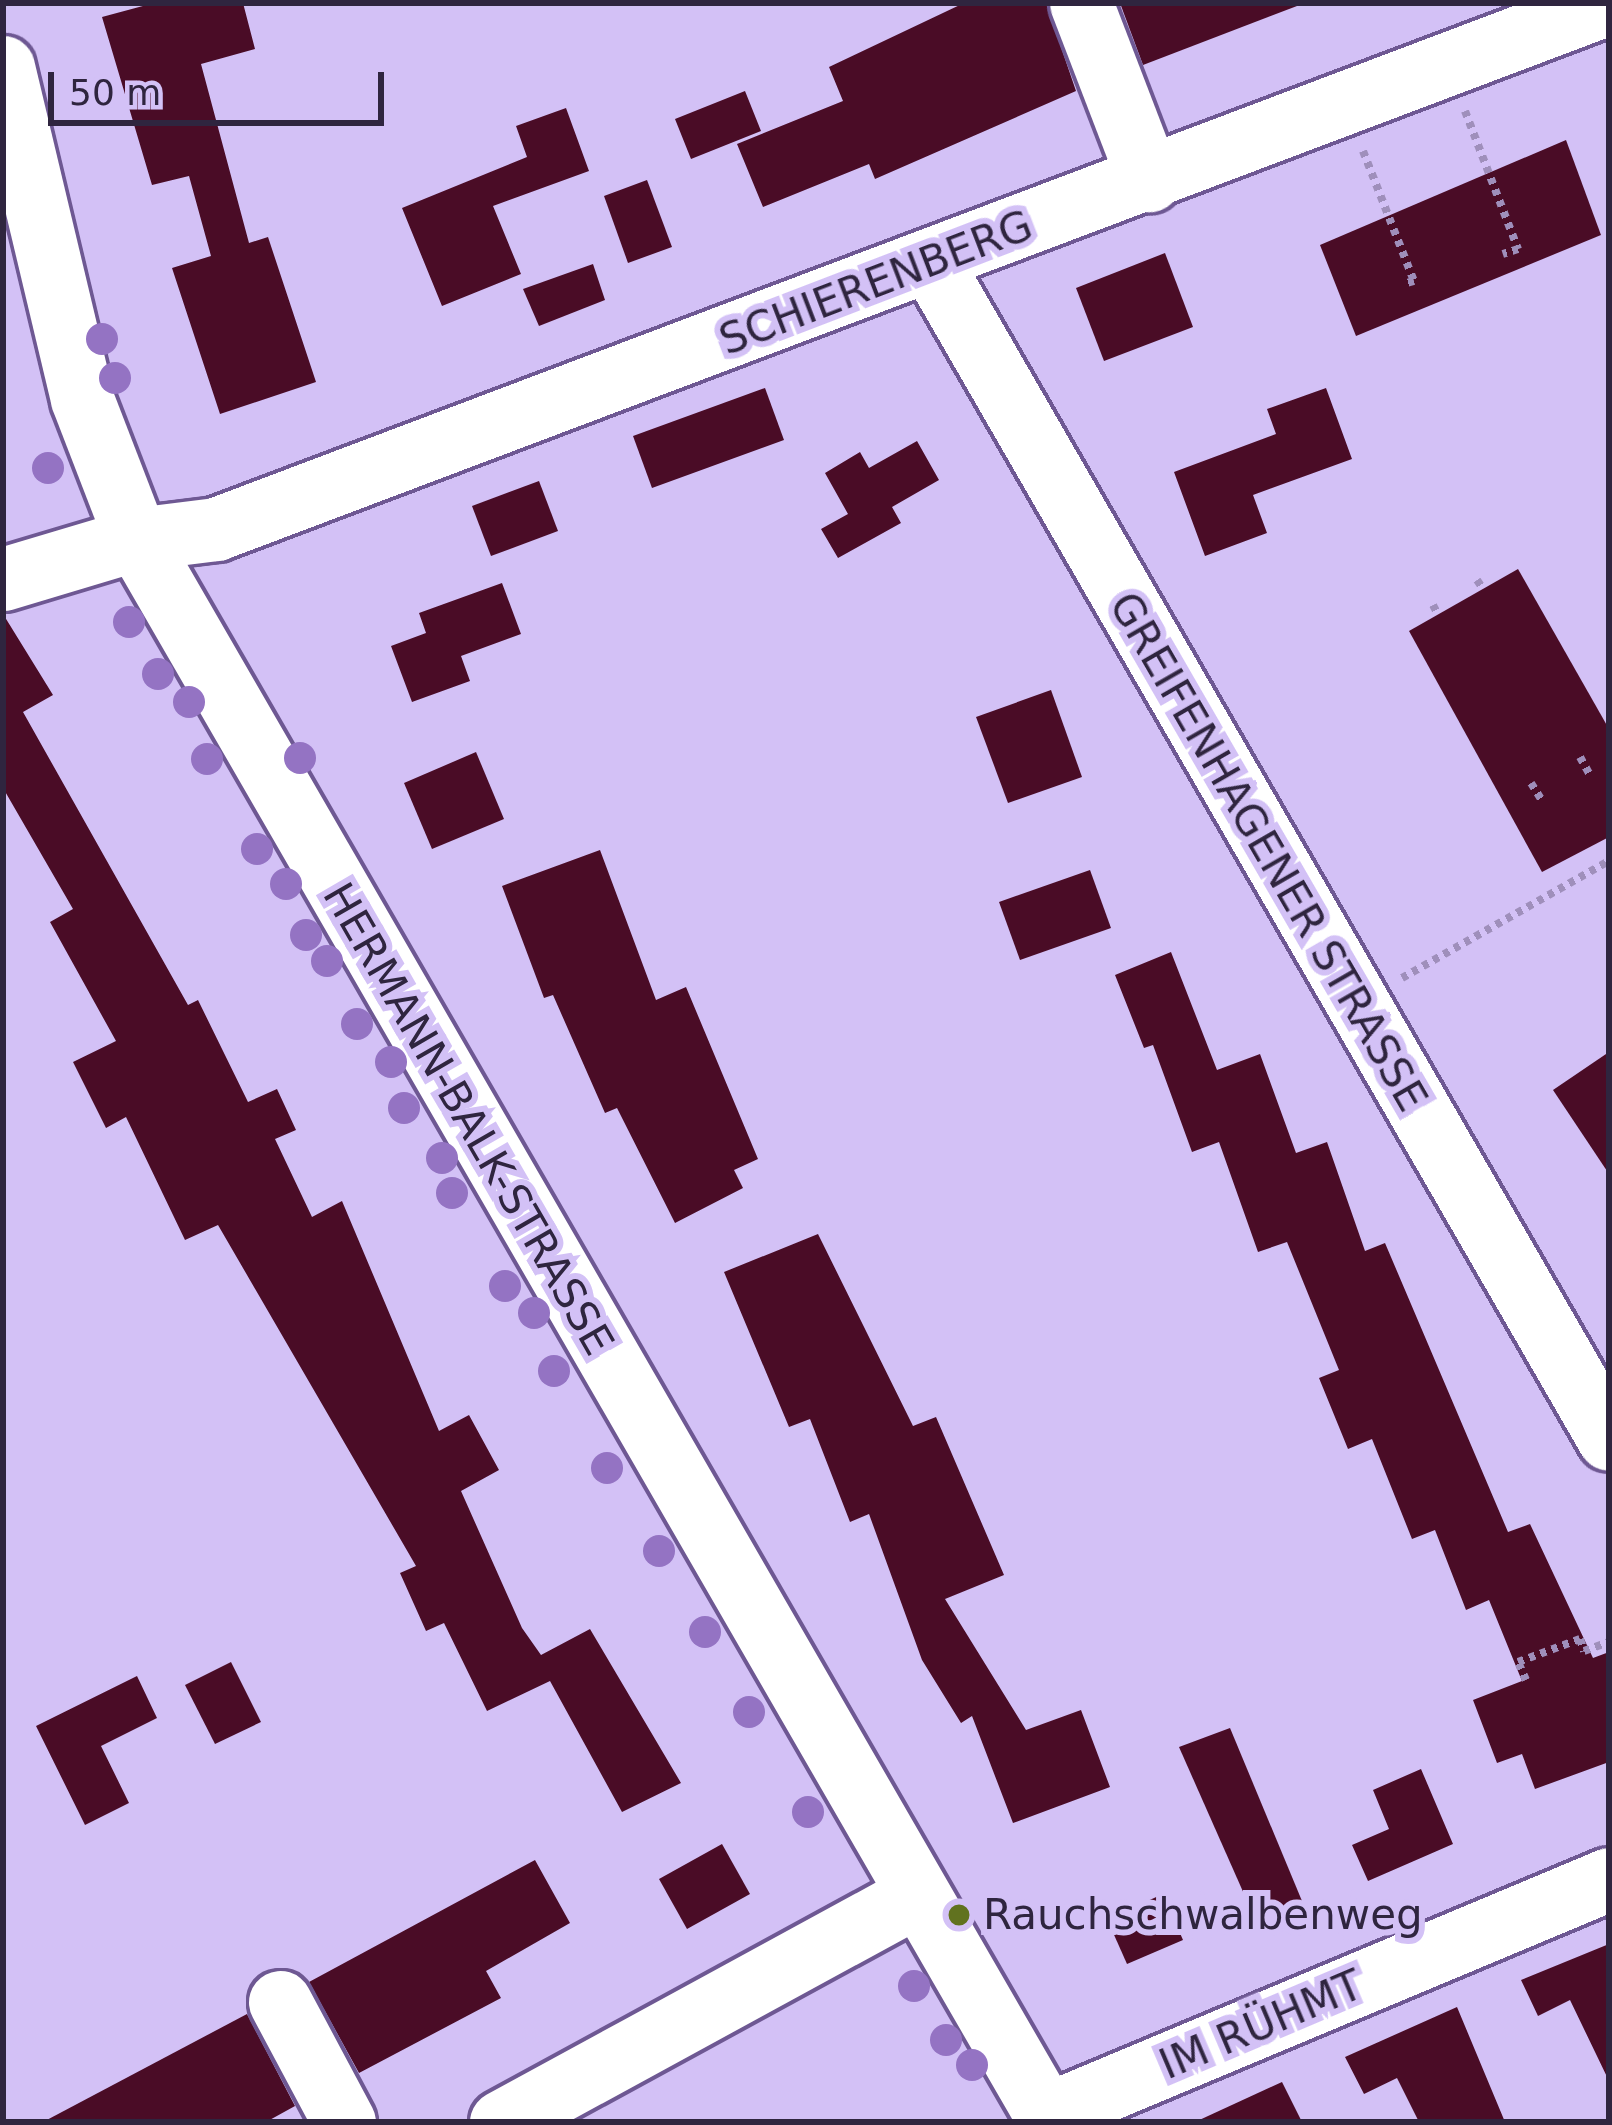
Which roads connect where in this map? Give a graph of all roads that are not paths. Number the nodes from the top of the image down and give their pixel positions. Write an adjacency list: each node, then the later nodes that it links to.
1 (1081, 3): 4 (street)
2 (1609, 3): 4 (street, SCHIERENBERG)
3 (3, 67): 6 (street, HERMANN-BALK-STRASSE)
4 (1149, 180): 5 (street, SCHIERENBERG)
5 (932, 263): 6 (street, SCHIERENBERG); 8 (street, GREIFENHAGENER STRASSE)
6 (136, 539): 7 (street, SCHIERENBERG); 10 (street, HERMANN-BALK-STRASSE)
7 (3, 579)
8 (1609, 1438)
9 (1609, 1879): 12 (street, IM RÜHMT)
10 (913, 1897): 12 (street, HERMANN-BALK-STRASSE); 14 (street)
11 (280, 2002): 13 (street)
12 (1048, 2118)
13 (344, 2122)
14 (501, 2122)

